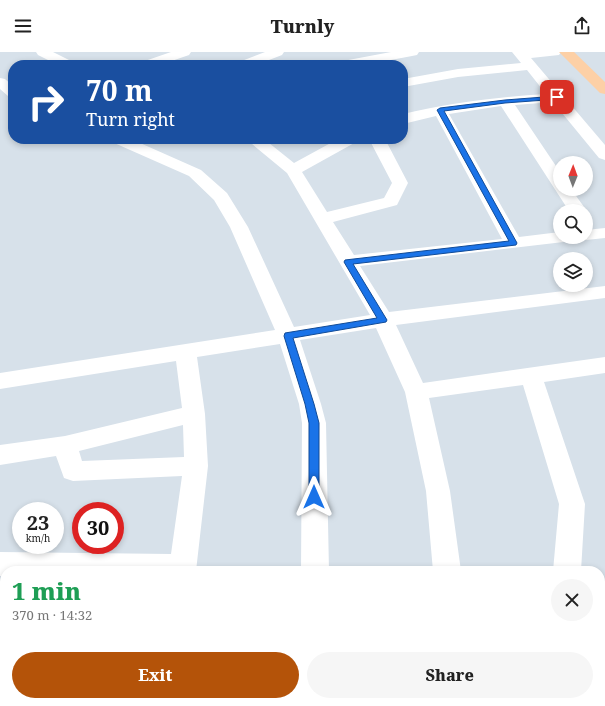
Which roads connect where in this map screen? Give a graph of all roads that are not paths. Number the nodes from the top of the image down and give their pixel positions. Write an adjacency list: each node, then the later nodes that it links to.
1 (43, 52): 8 (street)
2 (184, 52): 9 (street)
3 (277, 52): 10 (street)
4 (412, 52): 11 (street)
5 (554, 52): 7 (street)
6 (566, 52): 16 (main road)
7 (521, 53): 12 (street)
8 (58, 60)
9 (161, 60)
10 (257, 60)
11 (370, 60)
12 (531, 66): 14 (street); 17 (street)
13 (0, 82): 15 (street)
14 (408, 82)
15 (8, 89)
16 (605, 90)
17 (557, 97): 18 (street); 25 (street)
18 (505, 101): 19 (street); 27 (street)
19 (440, 110): 20 (street); 30 (street)
20 (408, 118)
21 (129, 144): 34 (street)
22 (260, 144): 26 (street)
23 (341, 144): 26 (street)
24 (380, 144): 28 (street)
25 (605, 155)
26 (293, 170): 28 (street)
27 (553, 173)
28 (322, 220): 31 (street)
29 (553, 238): 30 (street)
30 (513, 243): 31 (street)
31 (348, 262): 33 (street)
32 (605, 292): 33 (street)
33 (383, 320): 34 (street); 39 (street)
34 (288, 336): 35 (street); 47 (street)
35 (185, 350): 38 (street); 40 (street)
36 (605, 365): 37 (street)
37 (531, 375): 39 (street); 49 (street)
38 (0, 380)
39 (416, 392): 48 (street)
40 (194, 414): 41 (street); 43 (street)
41 (65, 445): 42 (street); 43 (street)
42 (0, 455)
43 (196, 466): 46 (street)
44 (0, 564): 45 (street)
45 (91, 566)
46 (182, 566)
47 (314, 566)
48 (446, 566)
49 (566, 566)

